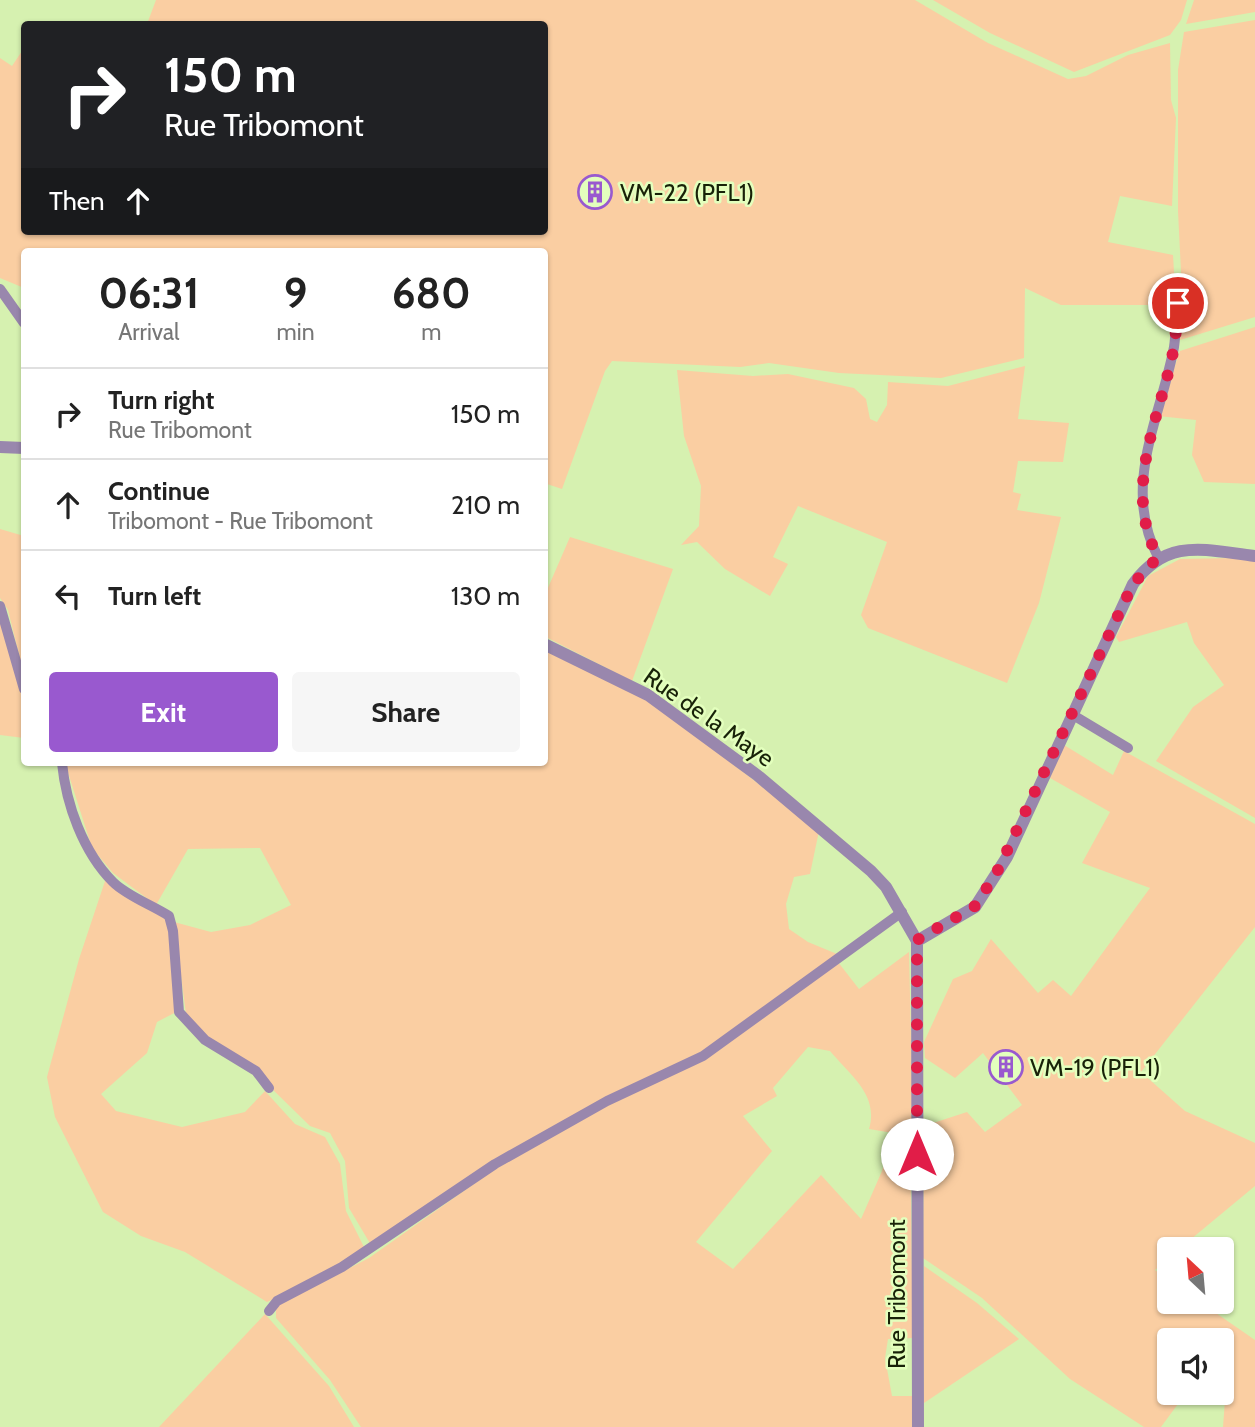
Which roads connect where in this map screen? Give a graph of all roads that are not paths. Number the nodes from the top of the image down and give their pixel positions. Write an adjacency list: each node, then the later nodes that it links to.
1 (0, 289): 3 (street)
2 (1178, 303): 7 (street)
3 (21, 319)
4 (0, 447): 5 (street)
5 (21, 449)
6 (1255, 556): 7 (street)
7 (1158, 557): 11 (street)
8 (0, 606): 10 (street)
9 (548, 646): 14 (street, Rue de la Maye)
10 (21, 679)
11 (1073, 715): 12 (street); 15 (street)
12 (1128, 748)
13 (62, 766): 16 (street)
14 (902, 912): 15 (street, Rue de la Maye); 17 (street)
15 (917, 940): 18 (street, Rue Tribomont)
16 (269, 1088)
17 (269, 1311)
18 (918, 1427)

